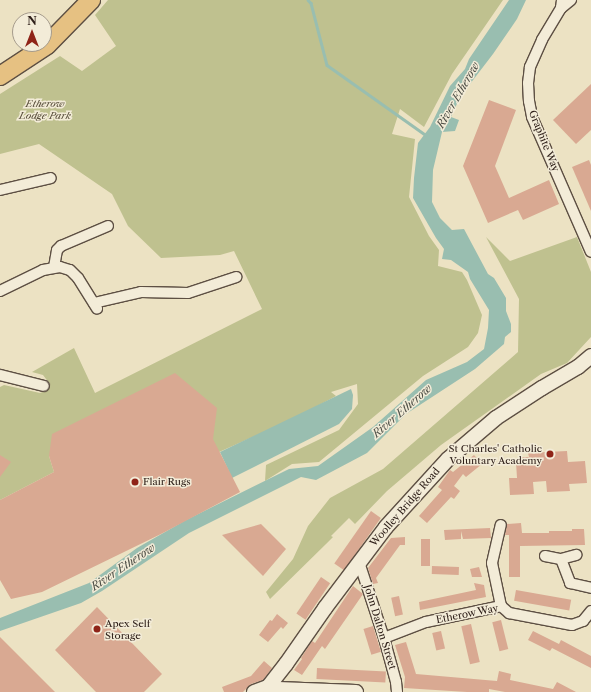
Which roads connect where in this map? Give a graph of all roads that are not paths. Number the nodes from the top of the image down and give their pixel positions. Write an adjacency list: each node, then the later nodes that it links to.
1 (91, 0): 4 (highway)
2 (571, 0): 3 (street)
3 (562, 4): 8 (street, Graphite Way)
4 (0, 76)
5 (51, 178): 6 (street)
6 (0, 190)
7 (108, 226): 9 (street)
8 (591, 252)
9 (54, 267): 10 (street); 11 (street)
10 (236, 277)
11 (0, 291)
12 (591, 356): 19 (street, Woolley Bridge Road)
13 (0, 375): 14 (street)
14 (44, 386)
15 (501, 525): 21 (street)
16 (576, 555): 18 (street)
17 (545, 556): 18 (street)
18 (561, 559): 20 (street)
19 (359, 562): 23 (street, John Dalton Street); 24 (street, Woolley Bridge Road)
20 (591, 588)
21 (501, 606): 22 (street, Etherow Way); 23 (street, Etherow Way)
22 (591, 611)
23 (384, 638): 27 (street, John Dalton Street)
24 (268, 687): 25 (street); 26 (street)
25 (254, 692)
26 (356, 692)
27 (397, 692)

